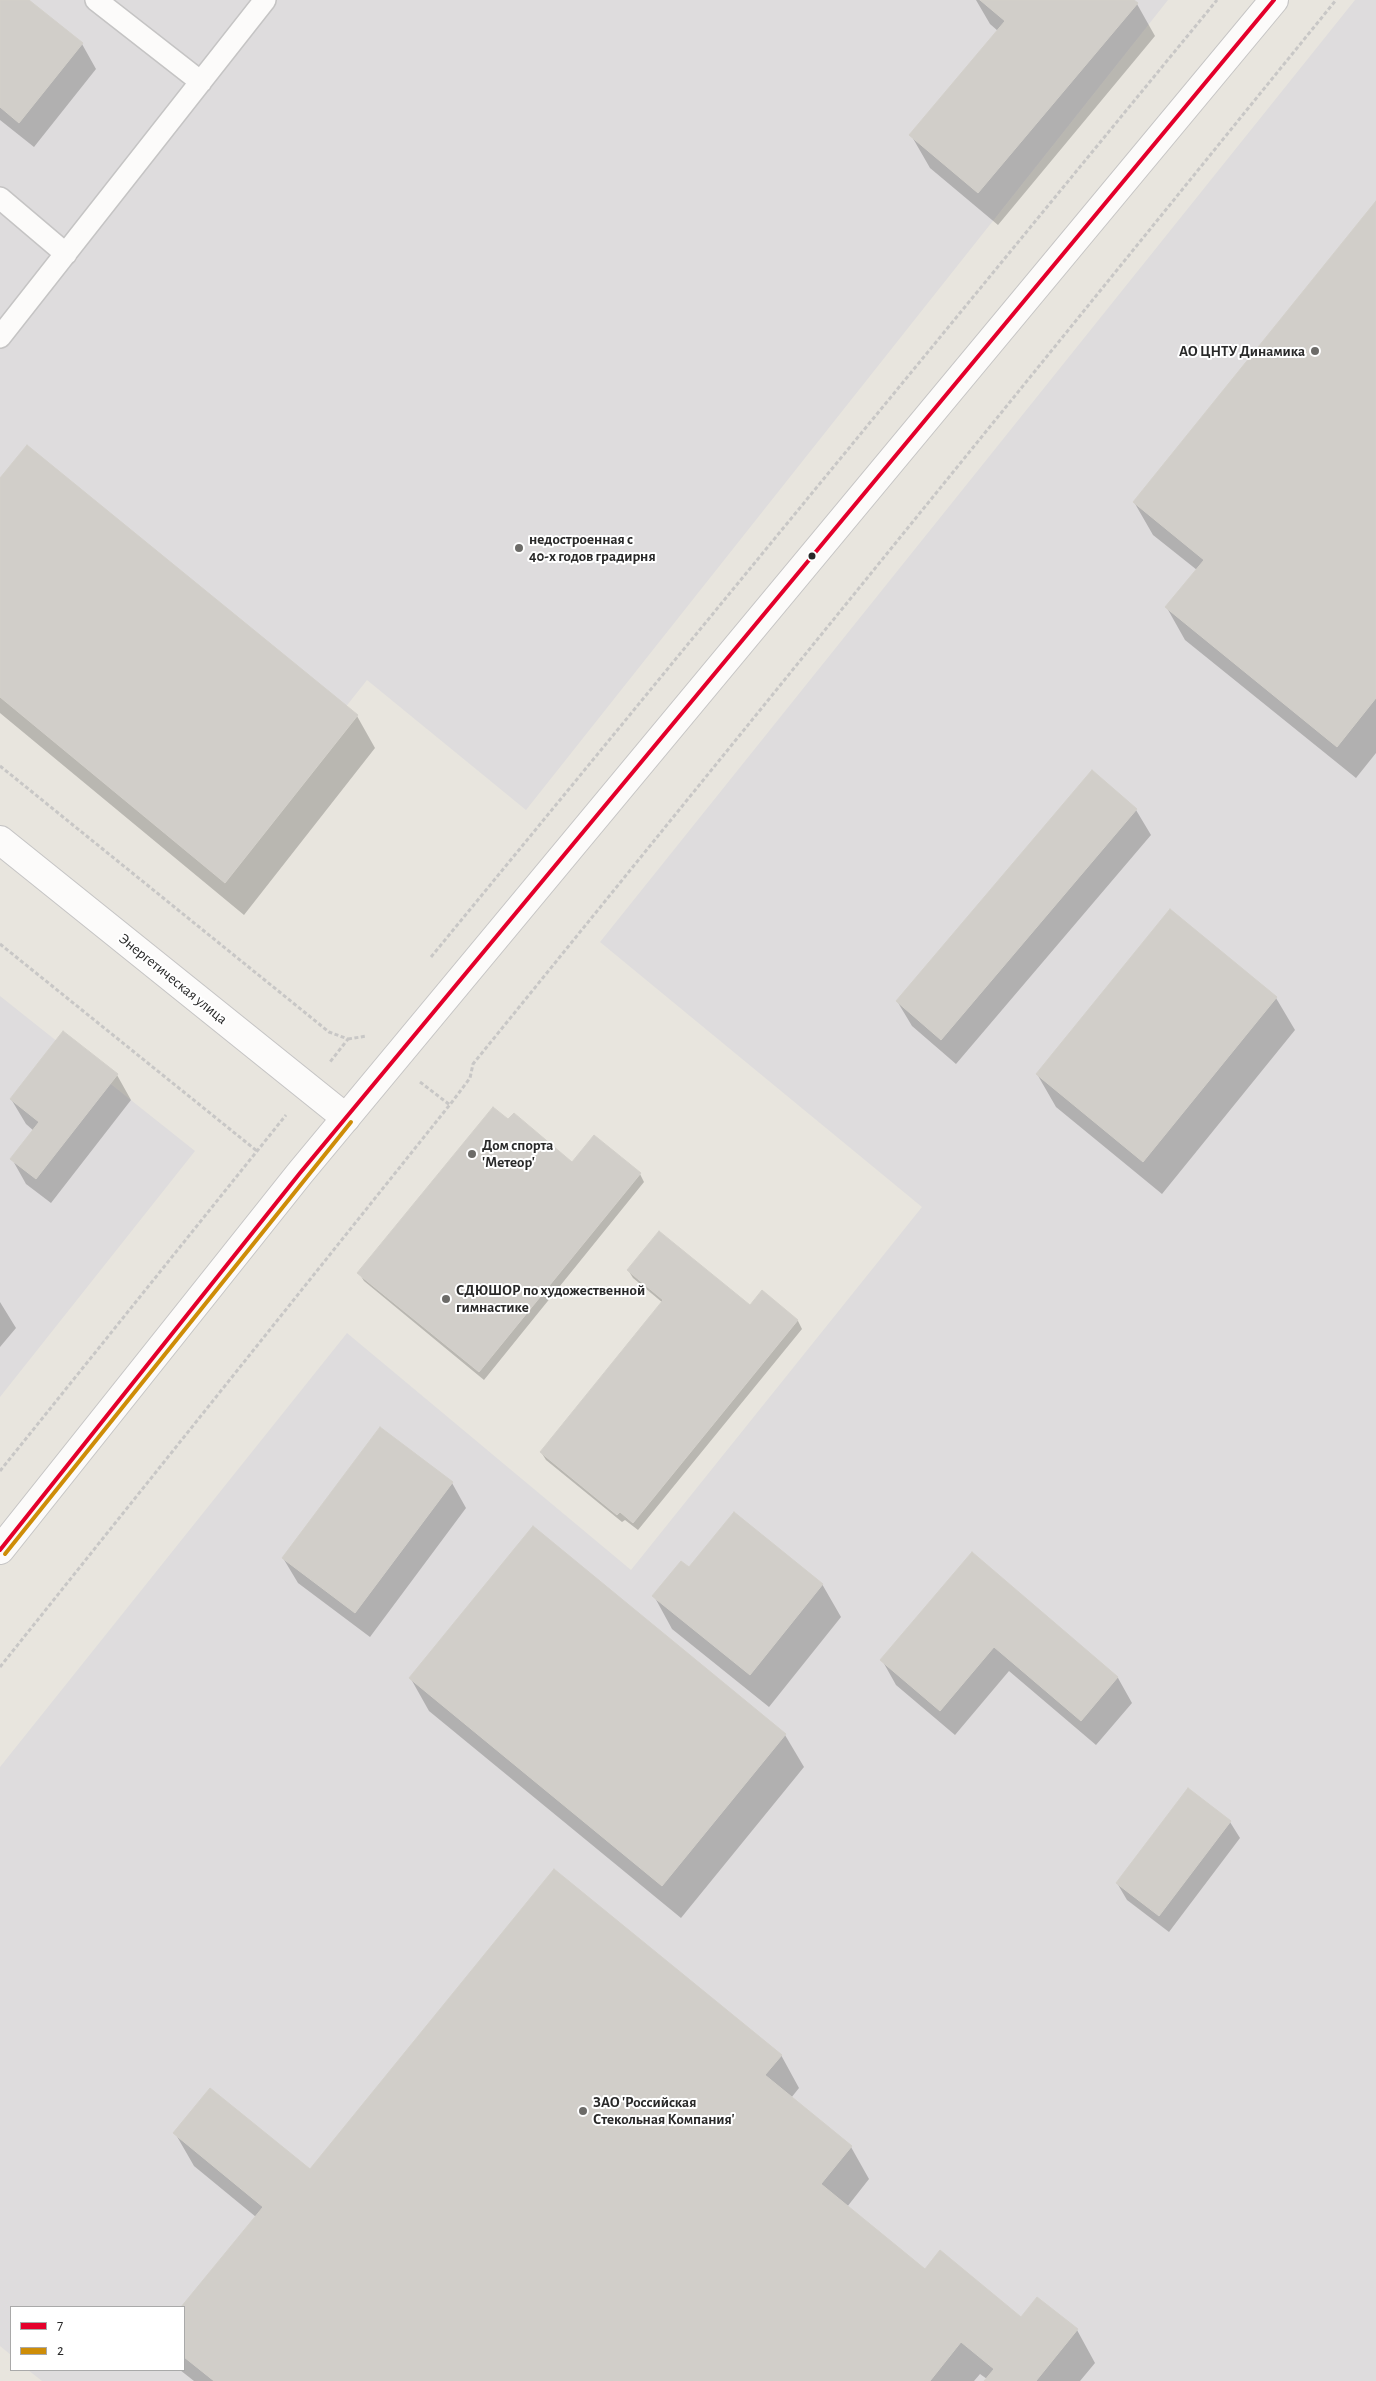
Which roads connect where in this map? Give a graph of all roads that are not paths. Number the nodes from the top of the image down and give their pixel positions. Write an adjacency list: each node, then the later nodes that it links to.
1 (96, 0): 4 (lane)
2 (265, 0): 4 (lane)
3 (1274, 0): 9 (street)
4 (201, 82): 6 (lane)
5 (0, 198): 6 (lane)
6 (66, 254): 7 (lane)
7 (0, 338)
8 (0, 840): 9 (street, Энергетическая улица)
9 (346, 1118): 10 (street)
10 (0, 1550)

